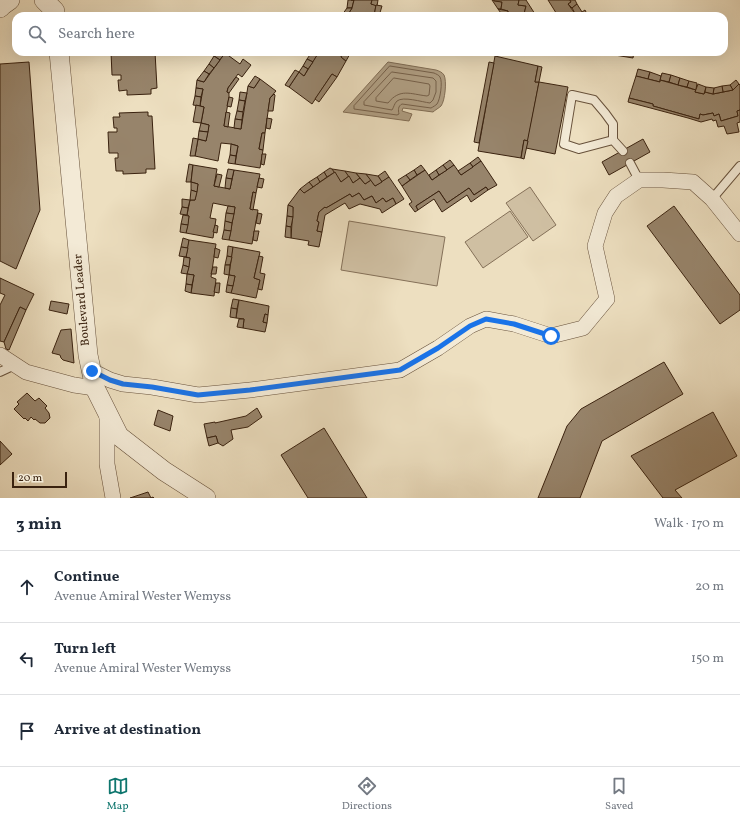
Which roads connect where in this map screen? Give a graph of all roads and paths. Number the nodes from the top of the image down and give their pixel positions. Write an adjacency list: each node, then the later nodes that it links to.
1 (10, 0): 3 (street)
2 (44, 0): 4 (street)
3 (0, 8)
4 (55, 12)
5 (59, 56): 16 (street, Boulevard Leader)
6 (613, 140): 6 (lane); 7 (lane)
7 (623, 151)
8 (630, 163): 10 (lane)
9 (740, 166): 11 (lane)
10 (638, 180): 11 (street); 16 (street)
11 (712, 199): 12 (street)
12 (740, 234)
13 (0, 355): 14 (street)
14 (15, 365): 15 (lane); 16 (street)
15 (0, 372)
16 (93, 380): 17 (street, Boulevard Leader)
17 (107, 413): 18 (street); 19 (street, Boulevard Leader)
18 (113, 498)
19 (206, 498)

